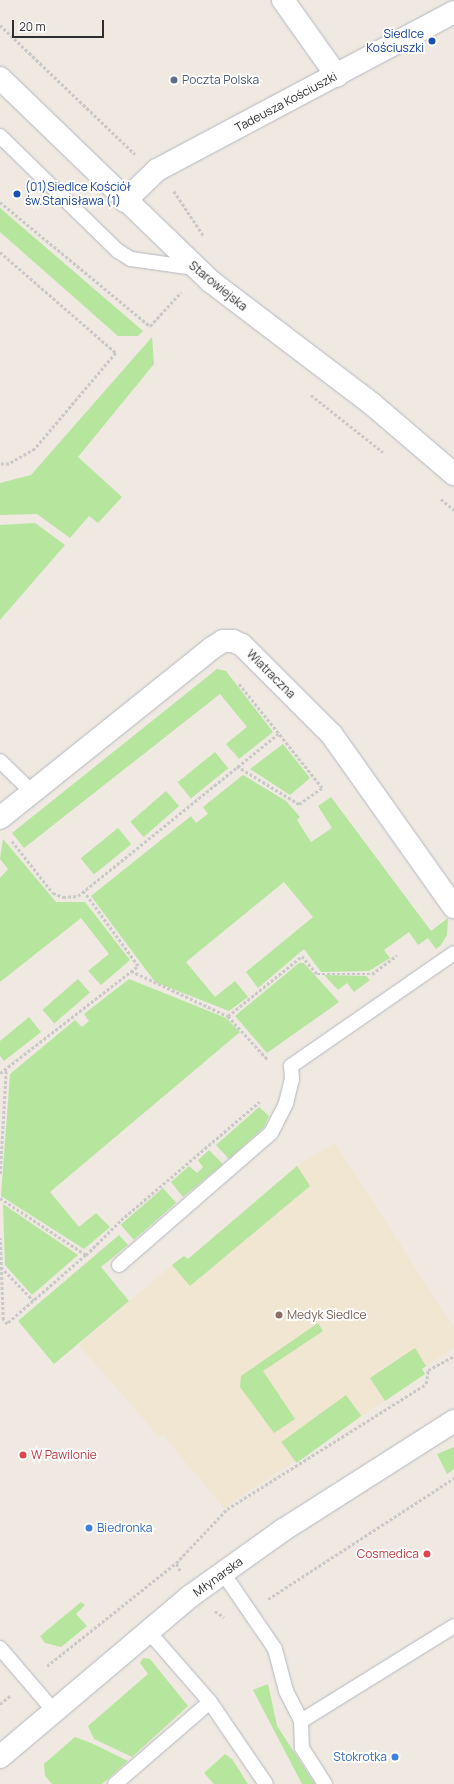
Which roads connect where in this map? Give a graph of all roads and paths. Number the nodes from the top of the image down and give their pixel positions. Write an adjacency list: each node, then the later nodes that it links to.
1 (283, 0): 4 (street)
2 (454, 12): 4 (street, Tadeusza Kościuszki)
3 (0, 25): 7 (path)
4 (338, 76): 9 (street, Tadeusza Kościuszki)
5 (0, 78): 9 (street, Starowiejska)
6 (0, 136): 13 (lane)
7 (141, 157)
8 (172, 188): 11 (path)
9 (125, 201): 13 (street, Starowiejska)
10 (0, 202): 14 (path)
11 (204, 237)
12 (0, 252): 17 (path)
13 (194, 268): 18 (street, Starowiejska)
14 (187, 295)
15 (308, 392): 16 (path)
16 (388, 456)
17 (0, 464)
18 (454, 474)
19 (437, 495): 20 (path)
20 (454, 510)
21 (236, 680): 22 (path)
22 (279, 733): 24 (path); 24 (path)
23 (0, 761): 25 (lane)
24 (237, 766): 28 (path)
25 (32, 792): 26 (street, Wiatraczna); 29 (street, Wiatraczna)
26 (0, 818)
27 (10, 839): 28 (path)
28 (84, 892): 32 (path)
29 (454, 907)
30 (454, 953): 42 (lane)
31 (397, 956): 33 (path)
32 (131, 972): 33 (path); 35 (path)
33 (228, 1016): 34 (path)
34 (271, 1063)
35 (6, 1068): 36 (path); 38 (path)
36 (0, 1073)
37 (265, 1097): 41 (path)
38 (0, 1174)
39 (0, 1198): 41 (path)
40 (0, 1238): 43 (path)
41 (86, 1255): 44 (path)
42 (119, 1265)
43 (1, 1267): 44 (path); 44 (path)
44 (34, 1300)
45 (454, 1356): 48 (path)
46 (454, 1421): 49 (street, Młynarska)
47 (454, 1478): 51 (path)
48 (176, 1563): 50 (path); 55 (path)
49 (223, 1573): 50 (street, Młynarska); 51 (lane)
50 (192, 1595): 51 (path); 53 (street, Młynarska)
51 (250, 1611): 59 (lane)
52 (454, 1626): 59 (lane)
53 (149, 1632): 56 (lane); 58 (street, Młynarska)
54 (0, 1648): 55 (lane)
55 (29, 1681): 57 (path); 58 (lane)
56 (210, 1702): 61 (lane); 62 (lane)
57 (0, 1704)
58 (54, 1711): 60 (street, Młynarska)
59 (301, 1721): 63 (lane)
60 (0, 1756)
61 (115, 1784)
62 (266, 1784)
63 (325, 1784)

